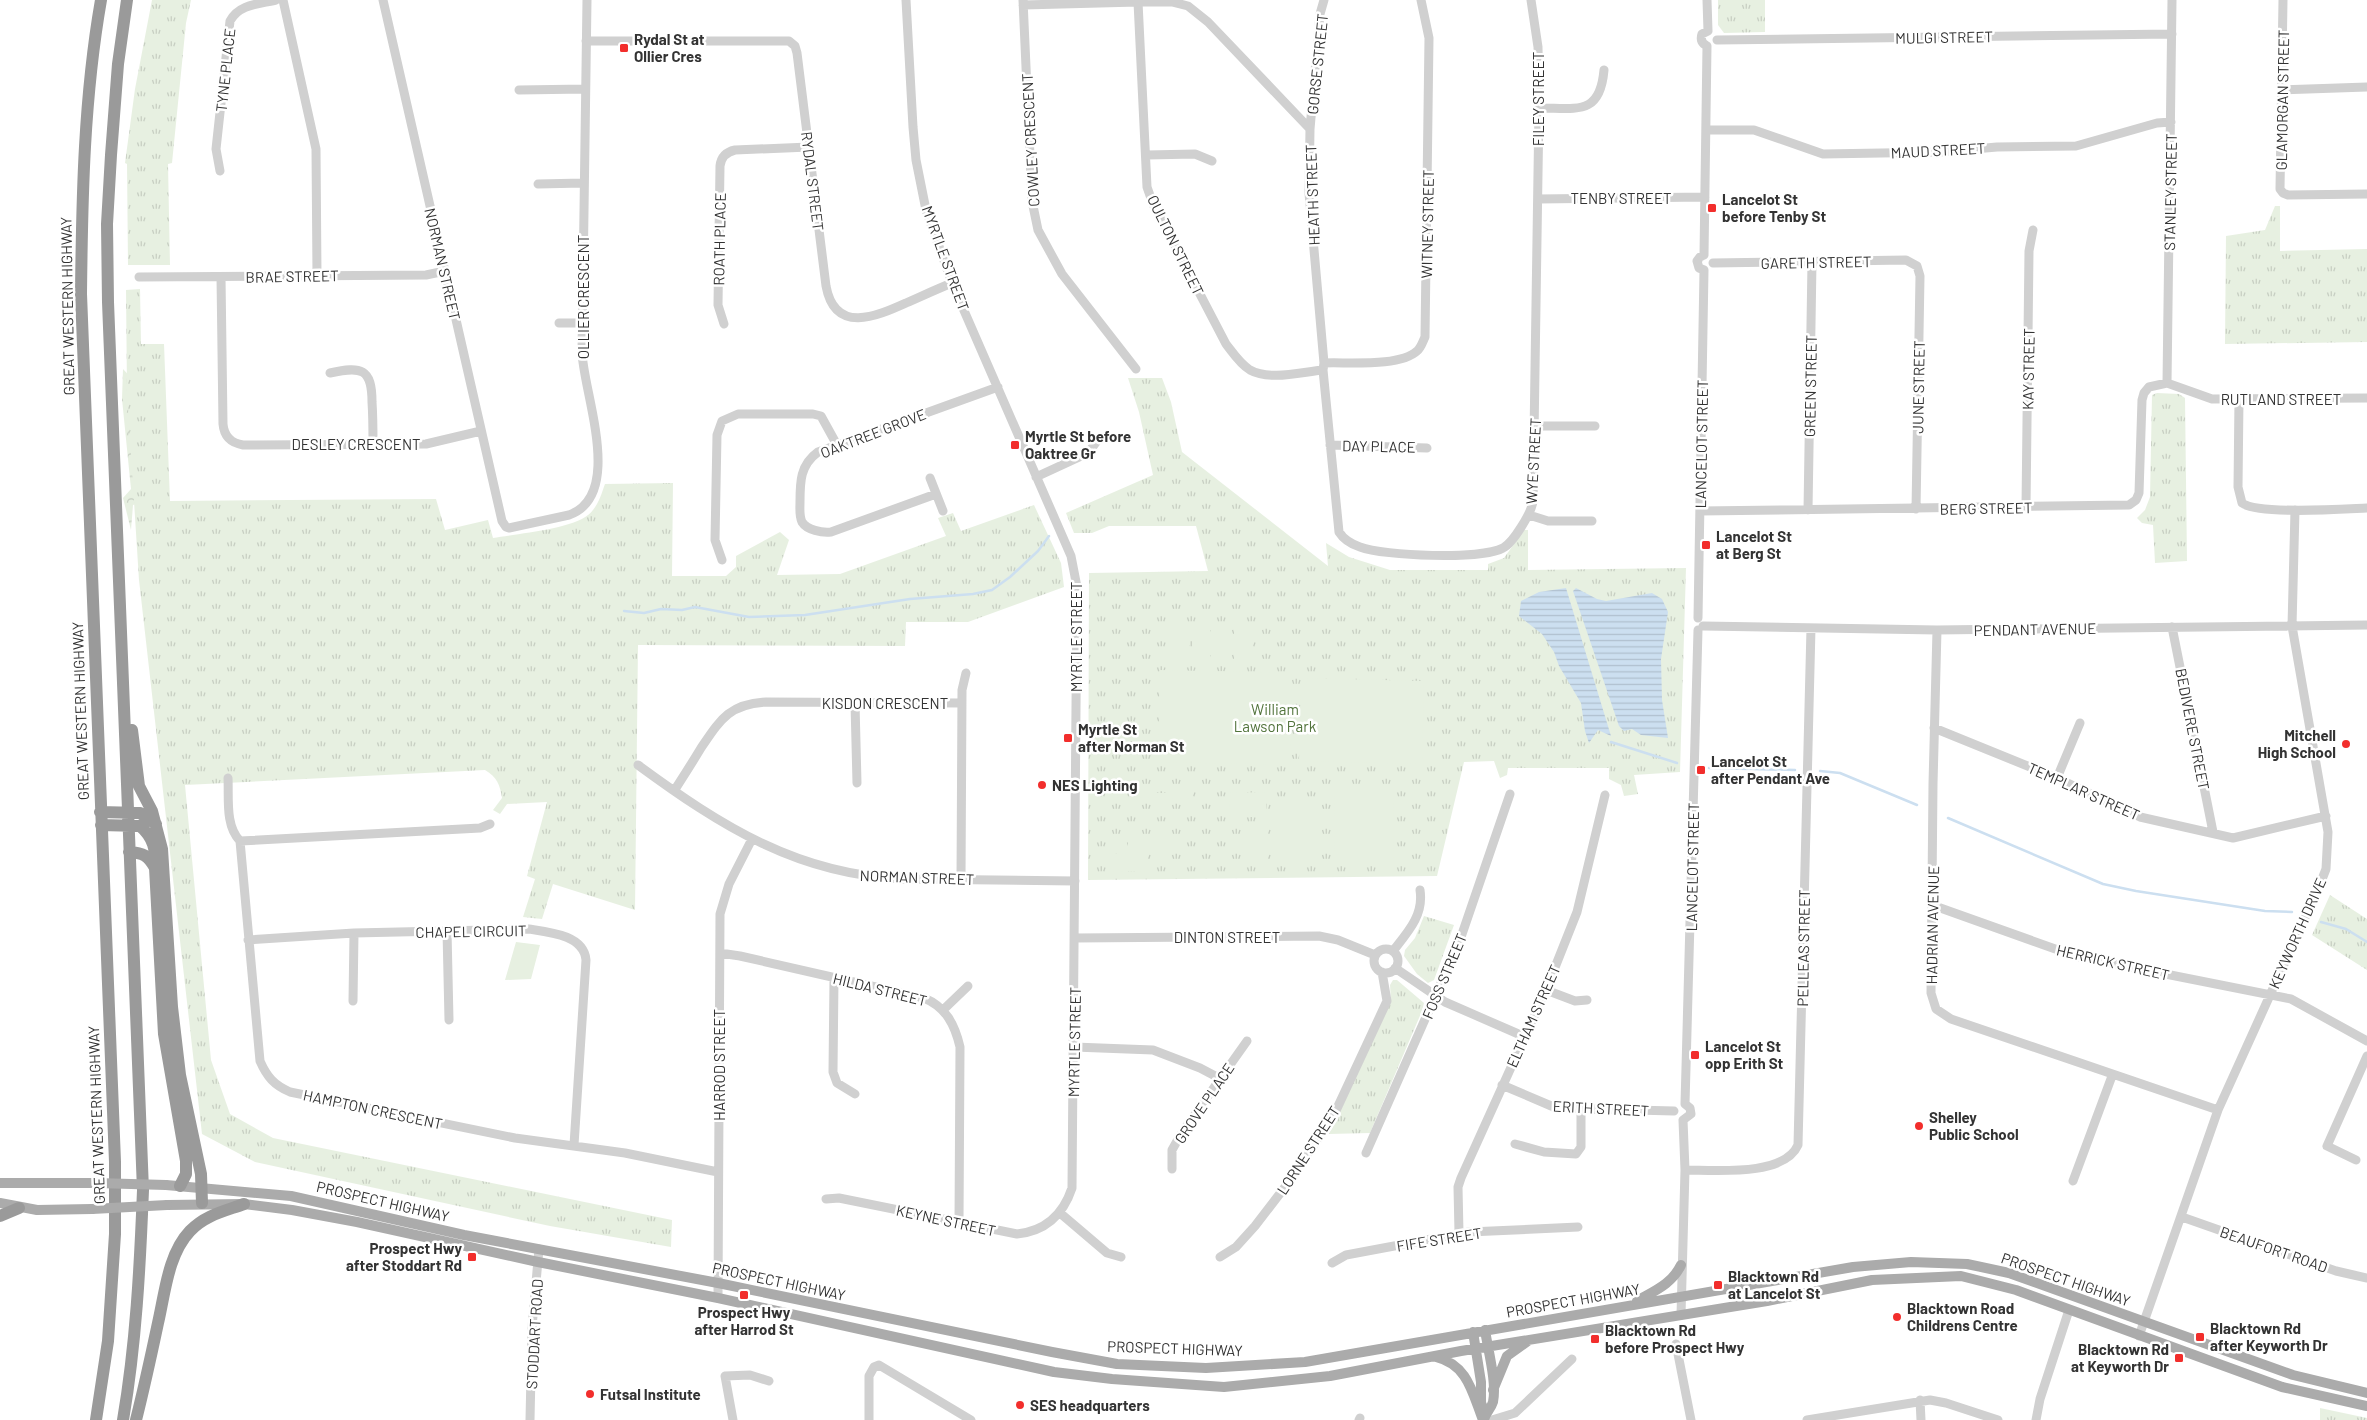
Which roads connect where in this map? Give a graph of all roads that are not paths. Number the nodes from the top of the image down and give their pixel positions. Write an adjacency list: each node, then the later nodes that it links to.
1 (101, 0): 106 (highway, GREAT WESTERN HIGHWAY)
2 (127, 0): 93 (highway)
3 (276, 0): 33 (street, TYNE PLACE)
4 (283, 0): 46 (street)
5 (383, 0): 44 (street, NORMAN STREET)
6 (587, 0): 19 (street, OLLIER CRESCENT)
7 (906, 0): 49 (street, MYRTLE STREET)
8 (1324, 0): 28 (street, GORSE STREET)
9 (1421, 0): 53 (street, WITNEY STREET)
10 (1531, 0): 26 (street, FILEY STREET)
11 (1707, 0): 16 (street)
12 (2172, 0): 17 (street, STANLEY STREET)
13 (2283, 0): 25 (street, GLAMORGAN STREET)
14 (1023, 2): 15 (street, HEATH STREET); 54 (street, COWLEY CRESCENT)
15 (1138, 2): 28 (street, HEATH STREET); 31 (street, OULTON STREET)
16 (1708, 31): 18 (street); 20 (street)
17 (2172, 34): 18 (street, MULGI STREET); 27 (street, STANLEY STREET)
18 (1717, 40): 20 (street)
19 (586, 41): 23 (street, OLLIER CRESCENT); 30 (street, RYDAL STREET)
20 (1708, 46): 29 (street)
21 (1604, 70): 26 (street)
22 (2367, 87): 25 (street)
23 (585, 89): 24 (street); 34 (street, OLLIER CRESCENT)
24 (519, 90)
25 (2282, 90): 36 (street, GLAMORGAN STREET)
26 (1539, 108): 38 (street, FILEY STREET)
27 (2171, 122): 29 (street, MAUD STREET); 56 (street, STANLEY STREET)
28 (1310, 129): 53 (street, HEATH STREET)
29 (1706, 130): 37 (street)
30 (809, 148): 49 (street, RYDAL STREET); 52 (street, ROATH PLACE)
31 (1146, 155): 32 (street); 53 (street, OULTON STREET)
32 (1212, 161)
33 (220, 171)
34 (584, 183): 35 (street); 51 (street, OLLIER CRESCENT)
35 (538, 184)
36 (2367, 194)
37 (1704, 197): 38 (street, TENBY STREET); 40 (street)
38 (1538, 199): 60 (street, WYE STREET)
39 (2033, 230): 73 (street, KAY STREET)
40 (1704, 255): 42 (street); 45 (street)
41 (1812, 262): 42 (street, GARETH STREET); 43 (street, GARETH STREET); 76 (street, GREEN STREET)
42 (1713, 263): 45 (street)
43 (1917, 266): 75 (street, JUNE STREET)
44 (445, 270): 46 (street, BRAE STREET); 62 (street, NORMAN STREET)
45 (1704, 270): 79 (street, LANCELOT STREET)
46 (317, 275): 48 (street, BRAE STREET)
47 (138, 277): 48 (street, BRAE STREET)
48 (221, 277): 64 (street)
49 (952, 282): 57 (street, MYRTLE STREET)
50 (559, 323): 51 (street)
51 (582, 323): 84 (street, OLLIER CRESCENT)
52 (724, 324)
53 (1324, 367): 67 (street, HEATH STREET)
54 (1136, 369)
55 (330, 373): 65 (street)
56 (2167, 383): 59 (street, RUTLAND STREET); 73 (street, BERG STREET)
57 (998, 387): 66 (street, OAKTREE GROVE); 70 (street, MYRTLE STREET)
58 (2367, 398): 59 (street, RUTLAND STREET)
59 (2238, 399): 77 (street)
60 (1535, 426): 61 (street); 80 (street, WYE STREET)
61 (1595, 426)
62 (481, 431): 65 (street, DESLEY CRESCENT); 84 (street, NORMAN STREET)
63 (1100, 437): 70 (street)
64 (230, 440): 65 (street, DESLEY CRESCENT); 68 (street)
65 (373, 444)
66 (837, 445): 81 (street, OAKTREE GROVE); 86 (street)
67 (1330, 445): 69 (street, DAY PLACE); 85 (street, HEATH STREET)
68 (223, 447)
69 (1427, 448)
70 (1036, 477): 118 (street, MYRTLE STREET)
71 (930, 478): 72 (street)
72 (936, 494): 78 (street); 81 (street)
73 (2026, 507): 75 (street, BERG STREET)
74 (2367, 508): 77 (street)
75 (1916, 509): 76 (street, BERG STREET)
76 (1808, 510): 79 (street, BERG STREET)
77 (2295, 510): 88 (street, KEYWORTH DRIVE)
78 (943, 511)
79 (1700, 511): 87 (street, LANCELOT STREET)
80 (1528, 515): 82 (street); 85 (street, WYE STREET)
81 (802, 521): 83 (street)
82 (1592, 521)
83 (793, 525)
84 (506, 527)
85 (1342, 537)
86 (722, 560)
87 (1700, 625): 91 (street, PENDANT AVENUE); 148 (street, LANCELOT STREET)
88 (2292, 626): 89 (street, PENDANT AVENUE); 90 (street, PENDANT AVENUE); 107 (street, KEYWORTH DRIVE)
89 (2367, 626)
90 (2172, 627): 92 (street, PENDANT AVENUE); 112 (street, BEDIVERE STREET)
91 (1810, 628): 92 (street, PENDANT AVENUE); 158 (street, PELLEAS STREET)
92 (1937, 630): 98 (street, HADRIAN AVENUE)
93 (122, 643): 108 (highway); 109 (highway)
94 (966, 673): 96 (street)
95 (854, 703): 96 (street, KISDON CRESCENT); 102 (street); 103 (street, KISDON CRESCENT)
96 (962, 703): 117 (street, KISDON CRESCENT)
97 (2080, 723): 101 (street)
98 (1934, 728): 101 (street, TEMPLAR STREET); 120 (street, HADRIAN AVENUE)
99 (638, 765): 103 (street, NORMAN STREET)
100 (228, 778): 114 (street, HAMPTON CRESCENT)
101 (2057, 778): 112 (street, TEMPLAR STREET)
102 (858, 783)
103 (674, 791): 113 (street, NORMAN STREET)
104 (1510, 794): 134 (street, FOSS STREET)
105 (1605, 795): 132 (street, ELTHAM STREET)
106 (100, 812): 108 (highway); 111 (highway, GREAT WESTERN HIGHWAY)
107 (2326, 816): 112 (street, TEMPLAR STREET); 133 (street, KEYWORTH DRIVE)
108 (128, 818): 109 (highway); 111 (highway); 115 (highway); 116 (highway)
109 (156, 824): 163 (highway)
110 (490, 824): 114 (street)
111 (101, 825): 203 (highway, GREAT WESTERN HIGHWAY)
112 (2214, 832)
113 (752, 839): 117 (street, NORMAN STREET); 126 (street, HARROD STREET)
114 (240, 841): 124 (street, HAMPTON CRESCENT)
115 (129, 852): 116 (highway); 204 (highway)
116 (154, 868): 162 (highway)
117 (961, 880): 118 (street, NORMAN STREET)
118 (1075, 881): 123 (street, MYRTLE STREET)
119 (1420, 890): 125 (street)
120 (1932, 905): 133 (street, HERRICK STREET); 144 (street, HADRIAN AVENUE)
121 (447, 931): 122 (street, CHAPEL CIRCUIT); 138 (street); 154 (street, CHAPEL CIRCUIT)
122 (354, 933): 124 (street, CHAPEL CIRCUIT); 136 (street)
123 (1075, 938): 127 (street, DINTON STREET); 142 (street, MYRTLE STREET)
124 (248, 940): 154 (street, HAMPTON CRESCENT)
125 (1393, 951): 127 (street); 128 (street)
126 (720, 953): 130 (street, HILDA STREET); 159 (street, HARROD STREET)
127 (1375, 955): 129 (street)
128 (1396, 968): 129 (street); 134 (street)
129 (1382, 972): 177 (street, LORNE STREET)
130 (834, 978): 137 (street, HILDA STREET); 147 (street)
131 (968, 986): 137 (street)
132 (1546, 990): 135 (street); 139 (street, ELTHAM STREET)
133 (2270, 995): 140 (street, HERRICK STREET); 150 (street, KEYWORTH DRIVE)
134 (1435, 996): 139 (street); 155 (street, FOSS STREET)
135 (1587, 1000)
136 (353, 1001)
137 (943, 1010): 172 (street, HILDA STREET)
138 (449, 1020)
139 (1523, 1036): 146 (street, ELTHAM STREET)
140 (2367, 1041)
141 (1248, 1042): 145 (street, GROVE PLACE)
142 (1074, 1047): 145 (street); 169 (street, MYRTLE STREET)
143 (2367, 1056): 156 (street)
144 (2112, 1076): 150 (street, HADRIAN AVENUE); 160 (street)
145 (1220, 1078): 157 (street, GROVE PLACE)
146 (1502, 1086): 149 (street, ERITH STREET); 174 (street, ELTHAM STREET)
147 (855, 1094)
148 (1685, 1104): 151 (street); 152 (street)
149 (1580, 1110): 151 (street, ERITH STREET); 153 (street)
150 (2218, 1110): 171 (street, KEYWORTH DRIVE)
151 (1674, 1111): 152 (street)
152 (1683, 1120): 158 (street)
153 (1515, 1144)
154 (574, 1146): 159 (street, HAMPTON CRESCENT)
155 (1366, 1154)
156 (2356, 1160)
157 (1172, 1169)
158 (1685, 1170): 180 (street)
159 (718, 1172): 182 (street, HARROD STREET)
160 (2073, 1181)
161 (0, 1183): 162 (main road, PROSPECT HIGHWAY, bridge)
162 (180, 1186): 163 (main road, PROSPECT HIGHWAY)
163 (202, 1188): 166 (highway); 175 (main road, PROSPECT HIGHWAY)
164 (826, 1199): 172 (street, KEYNE STREET)
165 (0, 1203): 168 (main road, PROSPECT HIGHWAY)
166 (202, 1203): 167 (main road, PROSPECT HIGHWAY); 168 (main road, PROSPECT HIGHWAY, bridge)
167 (244, 1204): 178 (main road, PROSPECT HIGHWAY); 205 (highway)
168 (19, 1208): 170 (highway)
169 (1060, 1213): 172 (street, KEYNE STREET); 176 (street)
170 (0, 1216)
171 (2182, 1216): 181 (street, BEAUFORT ROAD); 188 (street, KEYWORTH DRIVE)
172 (959, 1222)
173 (1578, 1227): 174 (street, FIFE STREET)
174 (1459, 1233): 179 (street, FIFE STREET)
175 (539, 1249): 178 (street, STODDART ROAD); 182 (main road, PROSPECT HIGHWAY)
176 (1121, 1257)
177 (1220, 1257)
178 (538, 1262): 184 (main road, PROSPECT HIGHWAY); 206 (street, STODDART ROAD)
179 (1332, 1263)
180 (1681, 1265): 183 (street); 185 (main road)
181 (2367, 1278)
182 (718, 1283): 184 (street, HARROD STREET); 190 (main road, PROSPECT HIGHWAY)
183 (1681, 1296): 185 (main road, PROSPECT HIGHWAY); 187 (street); 188 (main road, PROSPECT HIGHWAY)
184 (718, 1298): 195 (main road, PROSPECT HIGHWAY)
185 (1632, 1304): 189 (main road, PROSPECT HIGHWAY)
186 (2069, 1310): 187 (main road, PROSPECT HIGHWAY); 191 (main road, PROSPECT HIGHWAY); 214 (street)
187 (1681, 1315): 192 (main road, PROSPECT HIGHWAY)
188 (2145, 1322): 191 (street, KEYWORTH DRIVE); 199 (main road, PROSPECT HIGHWAY)
189 (1485, 1330): 190 (main road, PROSPECT HIGHWAY); 194 (main road)
190 (1473, 1332): 194 (main road)
191 (2139, 1336): 201 (main road, PROSPECT HIGHWAY)
192 (1531, 1339): 194 (main road, PROSPECT HIGHWAY); 198 (main road)
193 (1676, 1344): 210 (street)
194 (1481, 1347): 195 (main road, PROSPECT HIGHWAY); 198 (main road); 202 (main road)
195 (1434, 1356): 202 (main road)
196 (1572, 1359): 202 (street)
197 (769, 1381): 207 (street)
198 (1493, 1390): 202 (main road)
199 (2367, 1393)
200 (1920, 1400): 211 (street); 212 (street); 213 (street)
201 (2367, 1406)
202 (1486, 1418)
203 (96, 1420)
204 (123, 1420)
205 (136, 1420)
206 (530, 1420)
207 (733, 1420)
208 (869, 1420): 209 (street)
209 (971, 1420)
210 (1692, 1420)
211 (1807, 1420)
212 (1920, 1420)
213 (1998, 1420)
214 (2036, 1420)

